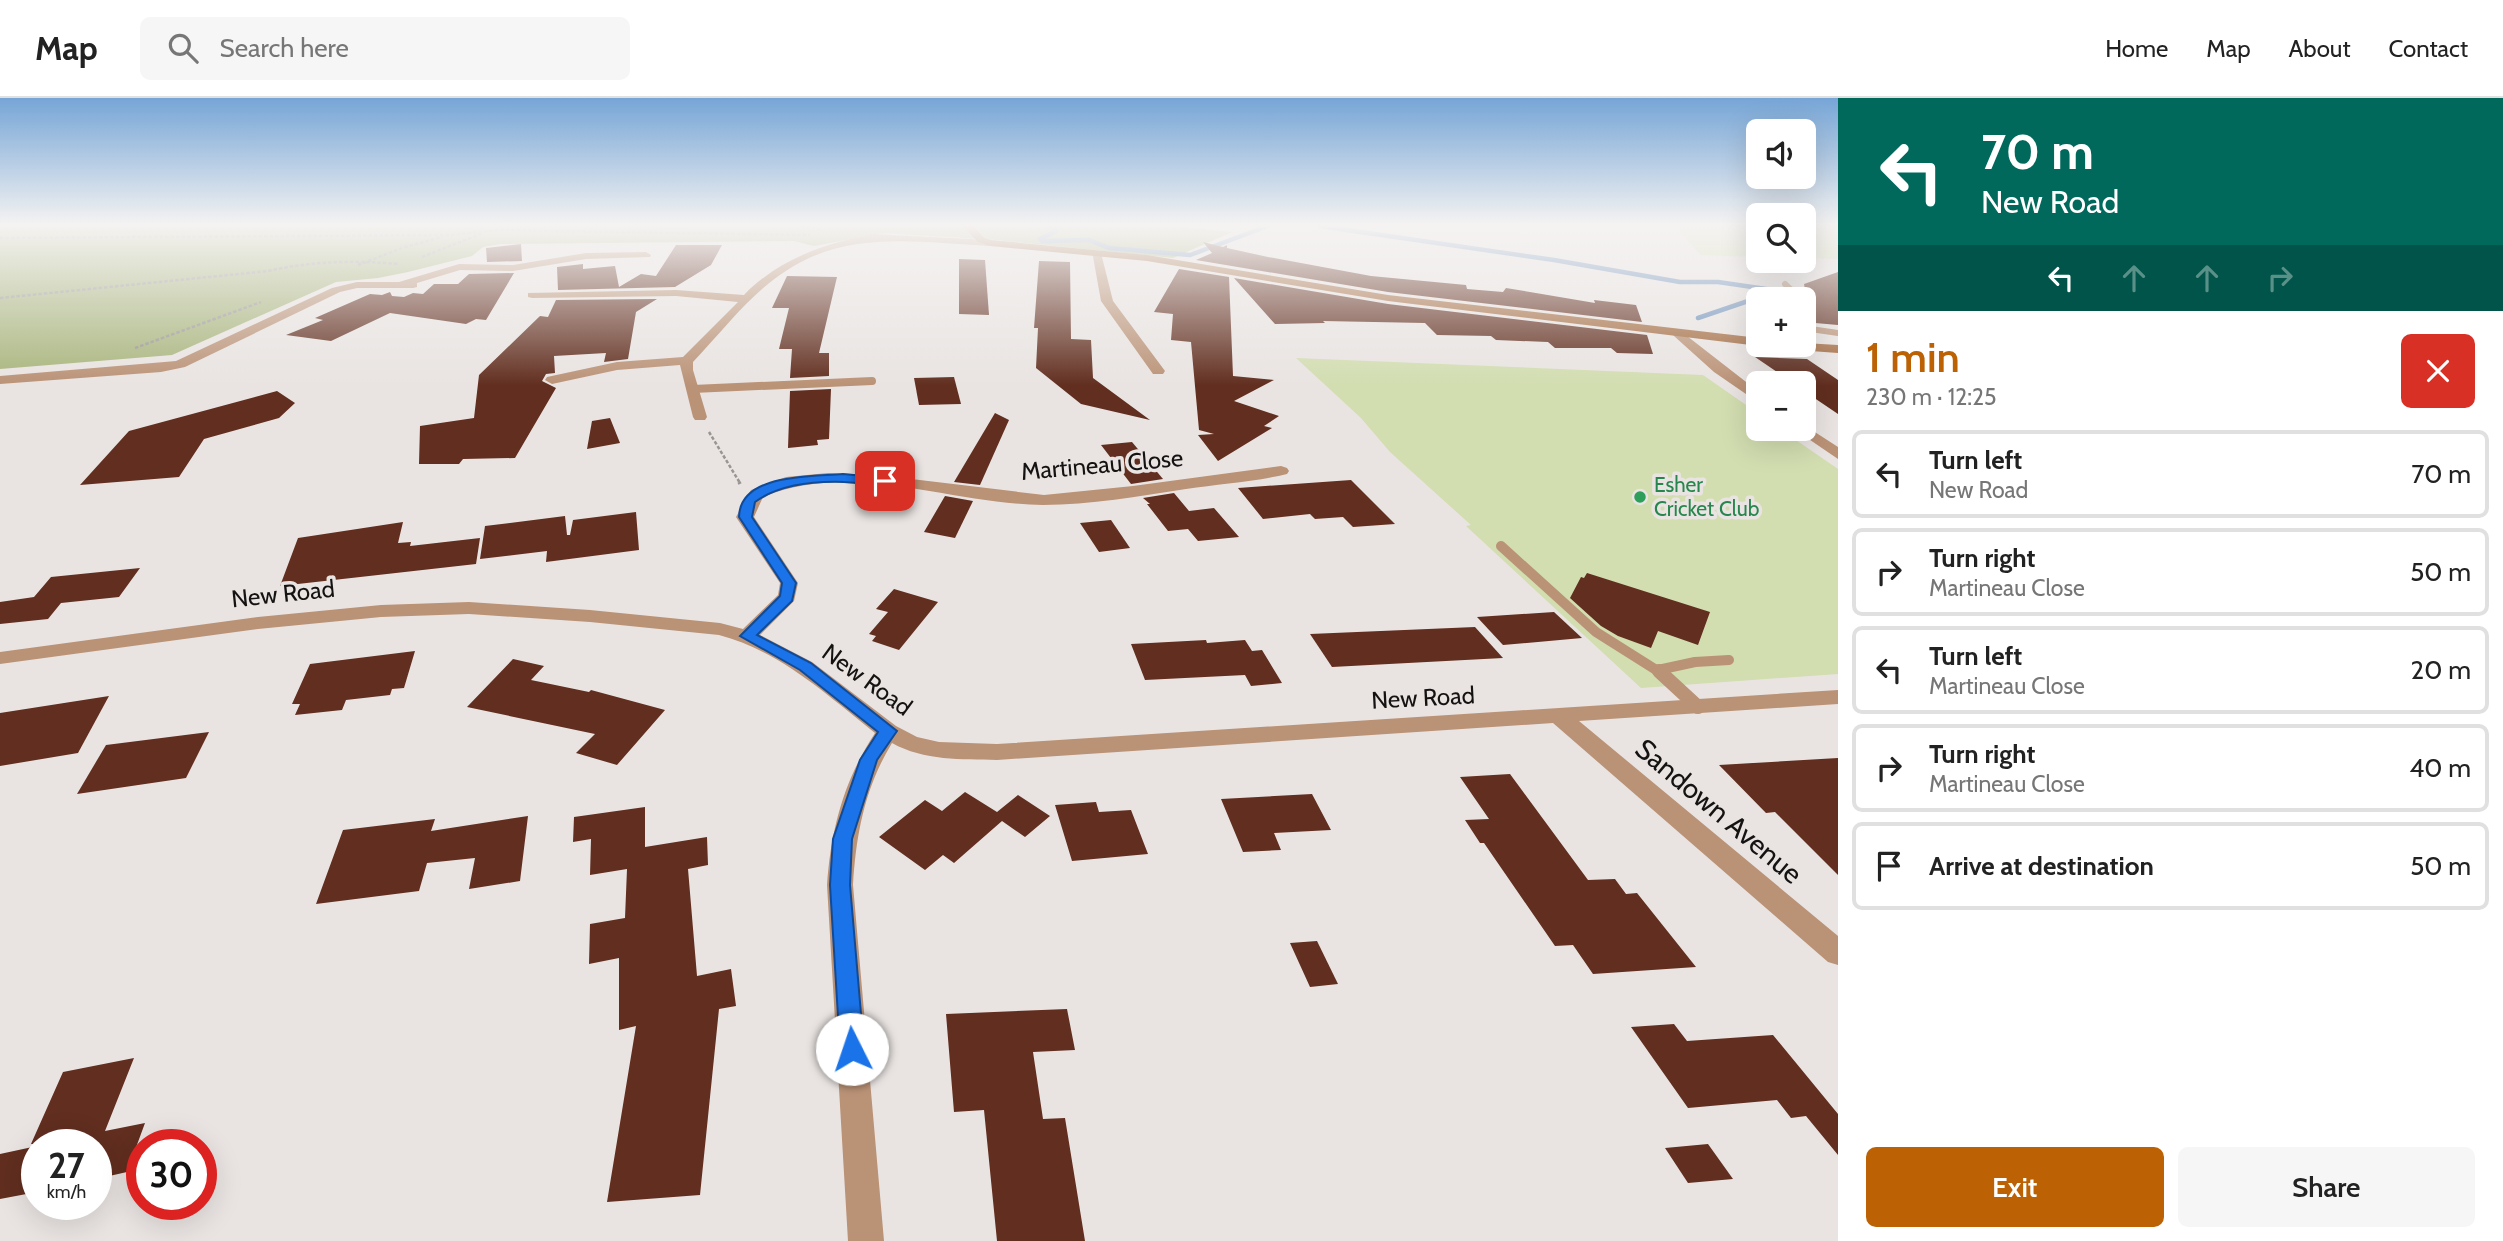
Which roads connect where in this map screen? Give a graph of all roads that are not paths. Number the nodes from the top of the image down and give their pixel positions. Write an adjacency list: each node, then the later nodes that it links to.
1 (422, 279): 18 (street)
2 (767, 279): 8 (street)
3 (1102, 279): 16 (street)
4 (1283, 279): 10 (street)
5 (1785, 284): 6 (lane)
6 (1788, 287)
7 (532, 295): 8 (street)
8 (746, 299): 15 (street)
9 (1816, 330): 11 (lane)
10 (1678, 333): 12 (street); 21 (street)
11 (1838, 333)
12 (1746, 341)
13 (1816, 347): 14 (street)
14 (1838, 349)
15 (687, 361): 17 (street); 20 (street)
16 (1158, 371)
17 (550, 379)
18 (0, 380)
19 (873, 381): 20 (lane)
20 (693, 389): 22 (street)
21 (1746, 389)
22 (700, 417)
23 (1816, 439): 24 (street)
24 (1837, 452)
25 (1281, 471): 26 (street, Martineau Close)
26 (1254, 475): 27 (street); 29 (street, Martineau Close)
27 (1271, 488)
28 (1502, 546): 32 (lane)
29 (747, 636): 30 (street, New Road); 36 (street, New Road)
30 (0, 658)
31 (1730, 660): 32 (lane)
32 (1658, 670): 34 (lane)
33 (1838, 697): 34 (street, New Road)
34 (1698, 706): 35 (street, New Road)
35 (1560, 717): 36 (street, New Road); 37 (street, Sandown Avenue)
36 (888, 731): 38 (street)
37 (1838, 953)
38 (866, 1241)

